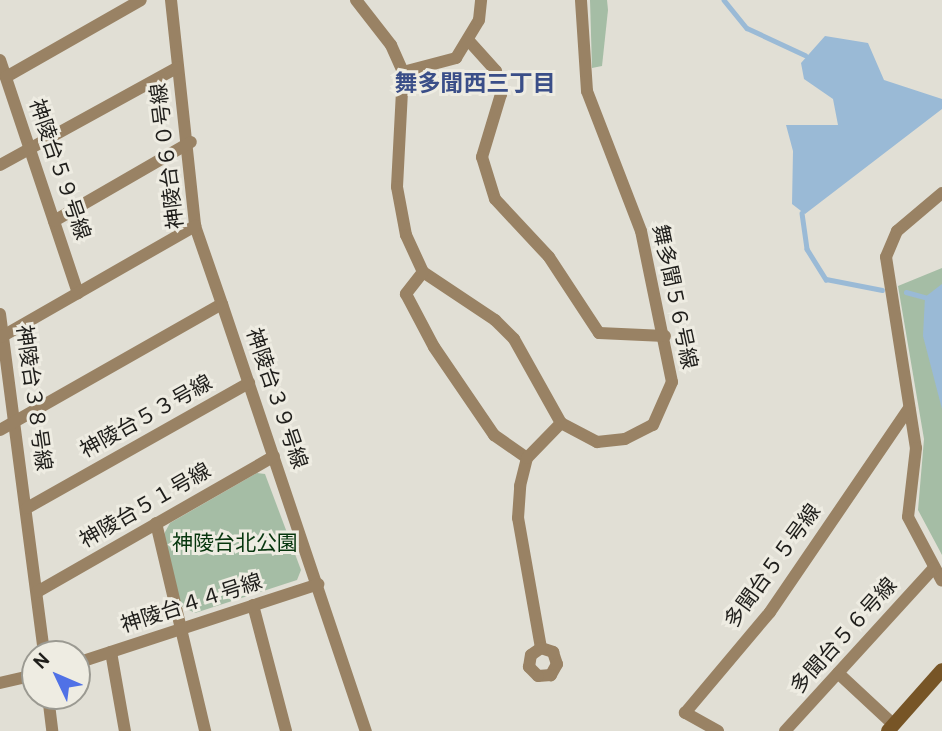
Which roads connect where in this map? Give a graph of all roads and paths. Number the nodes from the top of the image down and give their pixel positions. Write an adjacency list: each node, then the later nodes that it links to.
1 (141, 0): 10 (street)
2 (171, 0): 8 (street, 神陵台６０号線)
3 (356, 0): 9 (street)
4 (481, 0): 6 (street)
5 (581, 0): 22 (street, 舞多聞５６号線)
6 (469, 41): 9 (street); 22 (street)
7 (0, 60): 10 (street, 神陵台５９号線)
8 (178, 67): 11 (street, 神陵台６０号線); 12 (street)
9 (403, 72): 17 (street)
10 (6, 77): 12 (street, 神陵台５９号線)
11 (191, 142): 15 (street); 16 (street, 神陵台６０号線)
12 (30, 148): 13 (street); 15 (street, 神陵台５９号線)
13 (0, 165)
14 (942, 193): 24 (street)
15 (54, 221): 18 (street, 神陵台５９号線)
16 (195, 226): 18 (street); 19 (street, 神陵台６０号線)
17 (423, 272): 26 (street); 29 (street)
18 (79, 293): 21 (street)
19 (222, 304): 23 (street, 神陵台３９号線); 25 (street)
20 (0, 314): 21 (street, 神陵台３８号線)
21 (3, 336): 25 (street, 神陵台３８号線)
22 (665, 336): 26 (street, 舞多聞５６号線)
23 (249, 383): 28 (street, 神陵台３９号線); 30 (street, 神陵台５３号線)
24 (909, 408): 32 (street); 53 (street, 多聞台５５号線)
25 (17, 421): 27 (street); 30 (street, 神陵台３８号線)
26 (561, 423): 29 (street)
27 (0, 430)
28 (274, 456): 31 (street, 神陵台５１号線); 34 (street, 神陵台３９号線)
29 (527, 458): 39 (street)
30 (27, 508): 35 (street, 神陵台３８号線)
31 (156, 523): 35 (street, 神陵台５１号線); 37 (street)
32 (934, 568): 33 (street); 43 (street, 多聞台５６号線)
33 (942, 581)
34 (318, 584): 36 (street, 神陵台４４号線); 52 (street, 神陵台３９号線)
35 (37, 592): 38 (street, 神陵台３８号線)
36 (253, 605): 37 (street, 神陵台４４号線); 51 (street)
37 (182, 628): 40 (street, 神陵台４４号線); 50 (street)
38 (42, 640)
39 (541, 648)
40 (111, 652): 41 (street, 神陵台４４号線); 49 (street)
41 (91, 658)
42 (942, 670): 47 (street)
43 (838, 673): 47 (street); 54 (street, 多聞台５６号線)
44 (21, 679): 45 (street)
45 (0, 683)
46 (50, 710): 48 (street)
47 (891, 728)
48 (52, 731)
49 (125, 731)
50 (205, 731)
51 (286, 731)
52 (366, 731)
53 (718, 731)
54 (785, 731)

